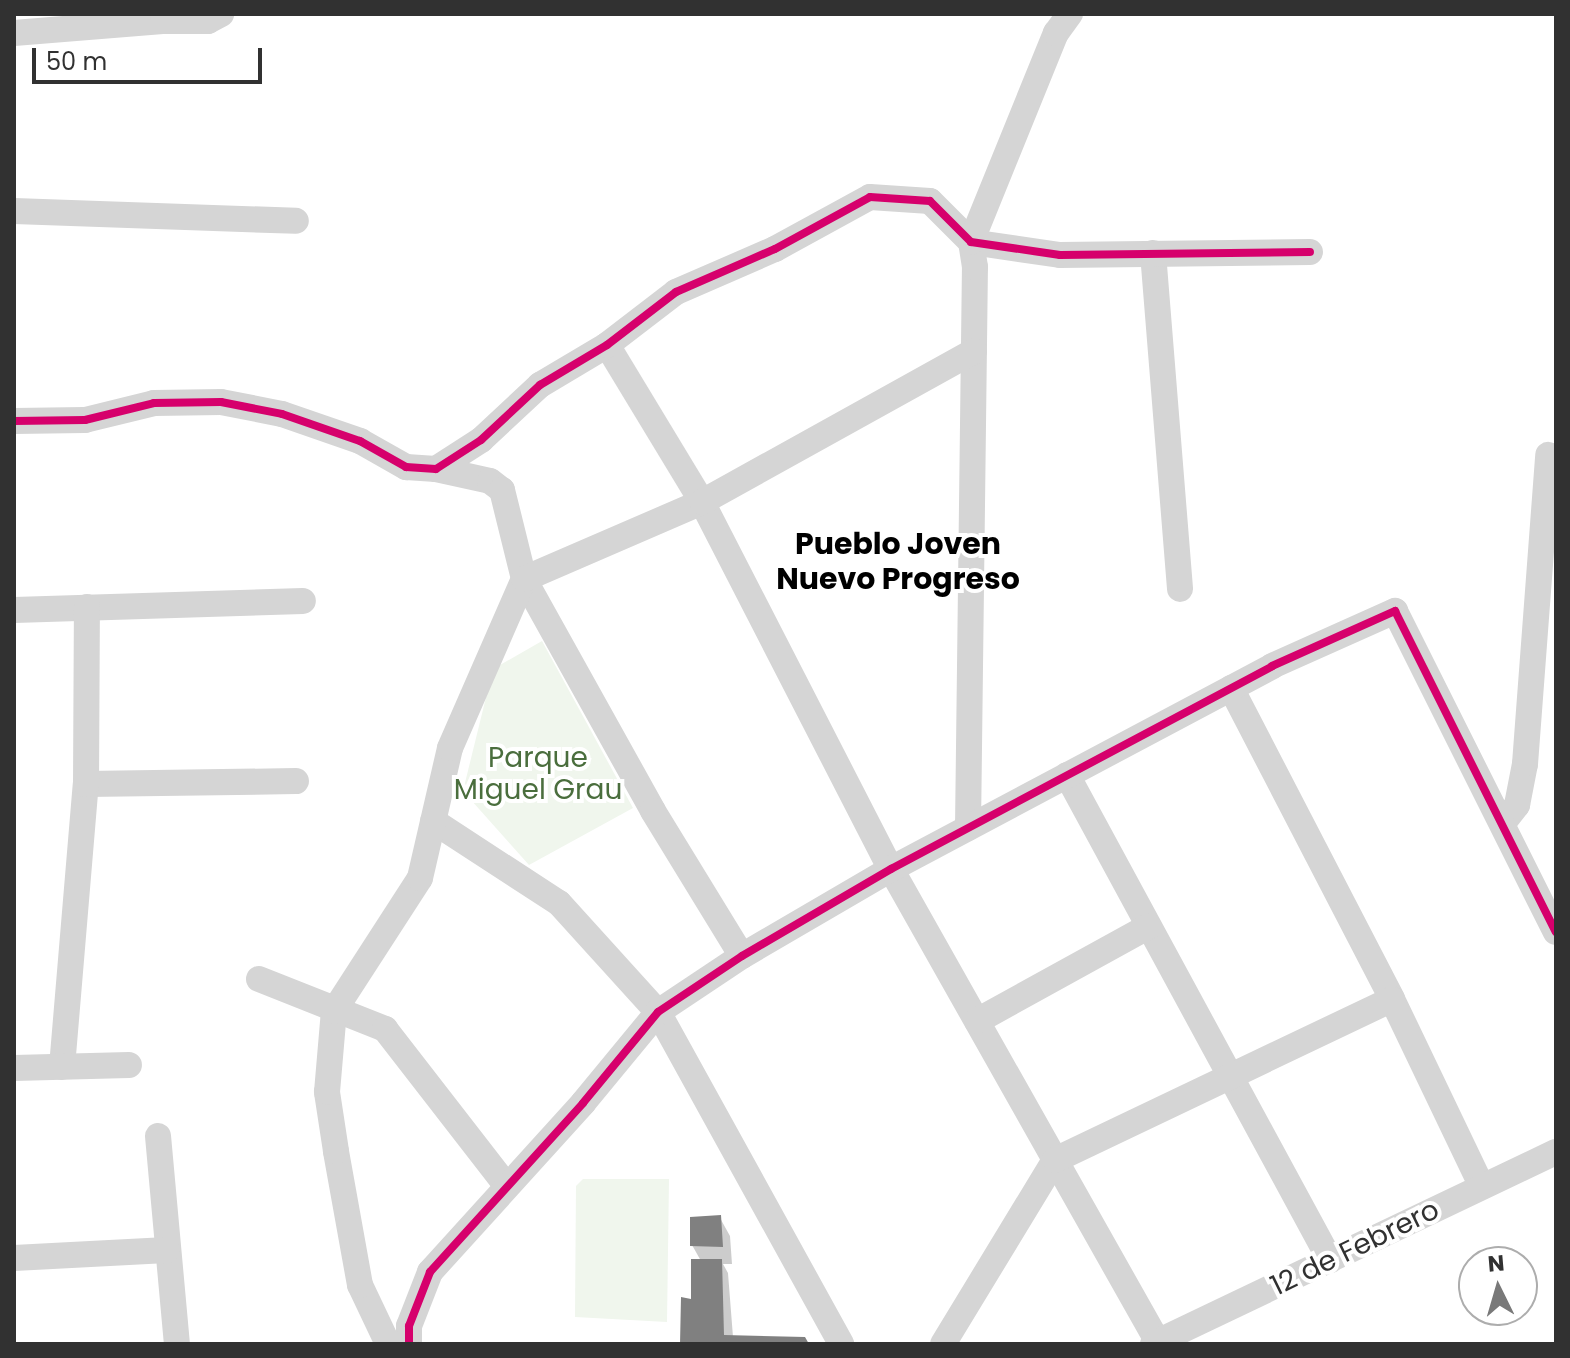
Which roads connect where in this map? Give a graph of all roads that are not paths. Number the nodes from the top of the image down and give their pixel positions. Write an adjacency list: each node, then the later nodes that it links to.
1 (221, 14): 3 (street)
2 (1070, 14): 7 (street)
3 (182, 17): 4 (street)
4 (16, 27)
5 (14, 211): 6 (street)
6 (296, 221)
7 (971, 242): 9 (street); 10 (street); 11 (street)
8 (1310, 252): 9 (street)
9 (1153, 253): 17 (street)
10 (607, 345): 14 (street); 15 (street)
11 (974, 351): 15 (street); 27 (street)
12 (14, 421): 14 (street)
13 (1548, 455): 26 (street)
14 (436, 469): 16 (street)
15 (702, 502): 16 (street); 28 (street)
16 (524, 579): 25 (street); 31 (street)
17 (1180, 589)
18 (303, 601): 19 (street)
19 (87, 607): 20 (street); 24 (street)
20 (14, 610)
21 (1231, 688): 22 (street); 26 (street); 33 (street)
22 (1067, 775): 27 (street); 29 (street)
23 (296, 781): 24 (street)
24 (86, 784): 38 (street)
25 (433, 821): 34 (street); 35 (street)
26 (1503, 823): 30 (street)
27 (968, 828): 28 (street)
28 (891, 869): 31 (street); 36 (street)
29 (1149, 926): 36 (street); 40 (street)
30 (1556, 932)
31 (742, 956): 35 (street)
32 (259, 979): 34 (street)
33 (1392, 999): 40 (street); 45 (street)
34 (334, 1011): 44 (street); 51 (street)
35 (658, 1012): 44 (street); 53 (street)
36 (977, 1021): 43 (street)
37 (129, 1065): 38 (street)
38 (62, 1067): 39 (street)
39 (14, 1068)
40 (1231, 1079): 43 (street); 48 (street)
41 (158, 1136): 46 (street)
42 (1556, 1152): 45 (street, 12 de Febrero)
43 (1055, 1160): 49 (street); 54 (street)
44 (507, 1186): 52 (street)
45 (1482, 1187): 48 (street, 12 de Febrero)
46 (167, 1250): 47 (street); 50 (street)
47 (14, 1258)
48 (1330, 1260): 49 (street, 12 de Febrero)
49 (1157, 1343)
50 (177, 1344)
51 (388, 1344)
52 (409, 1344)
53 (841, 1344)
54 (943, 1344)

